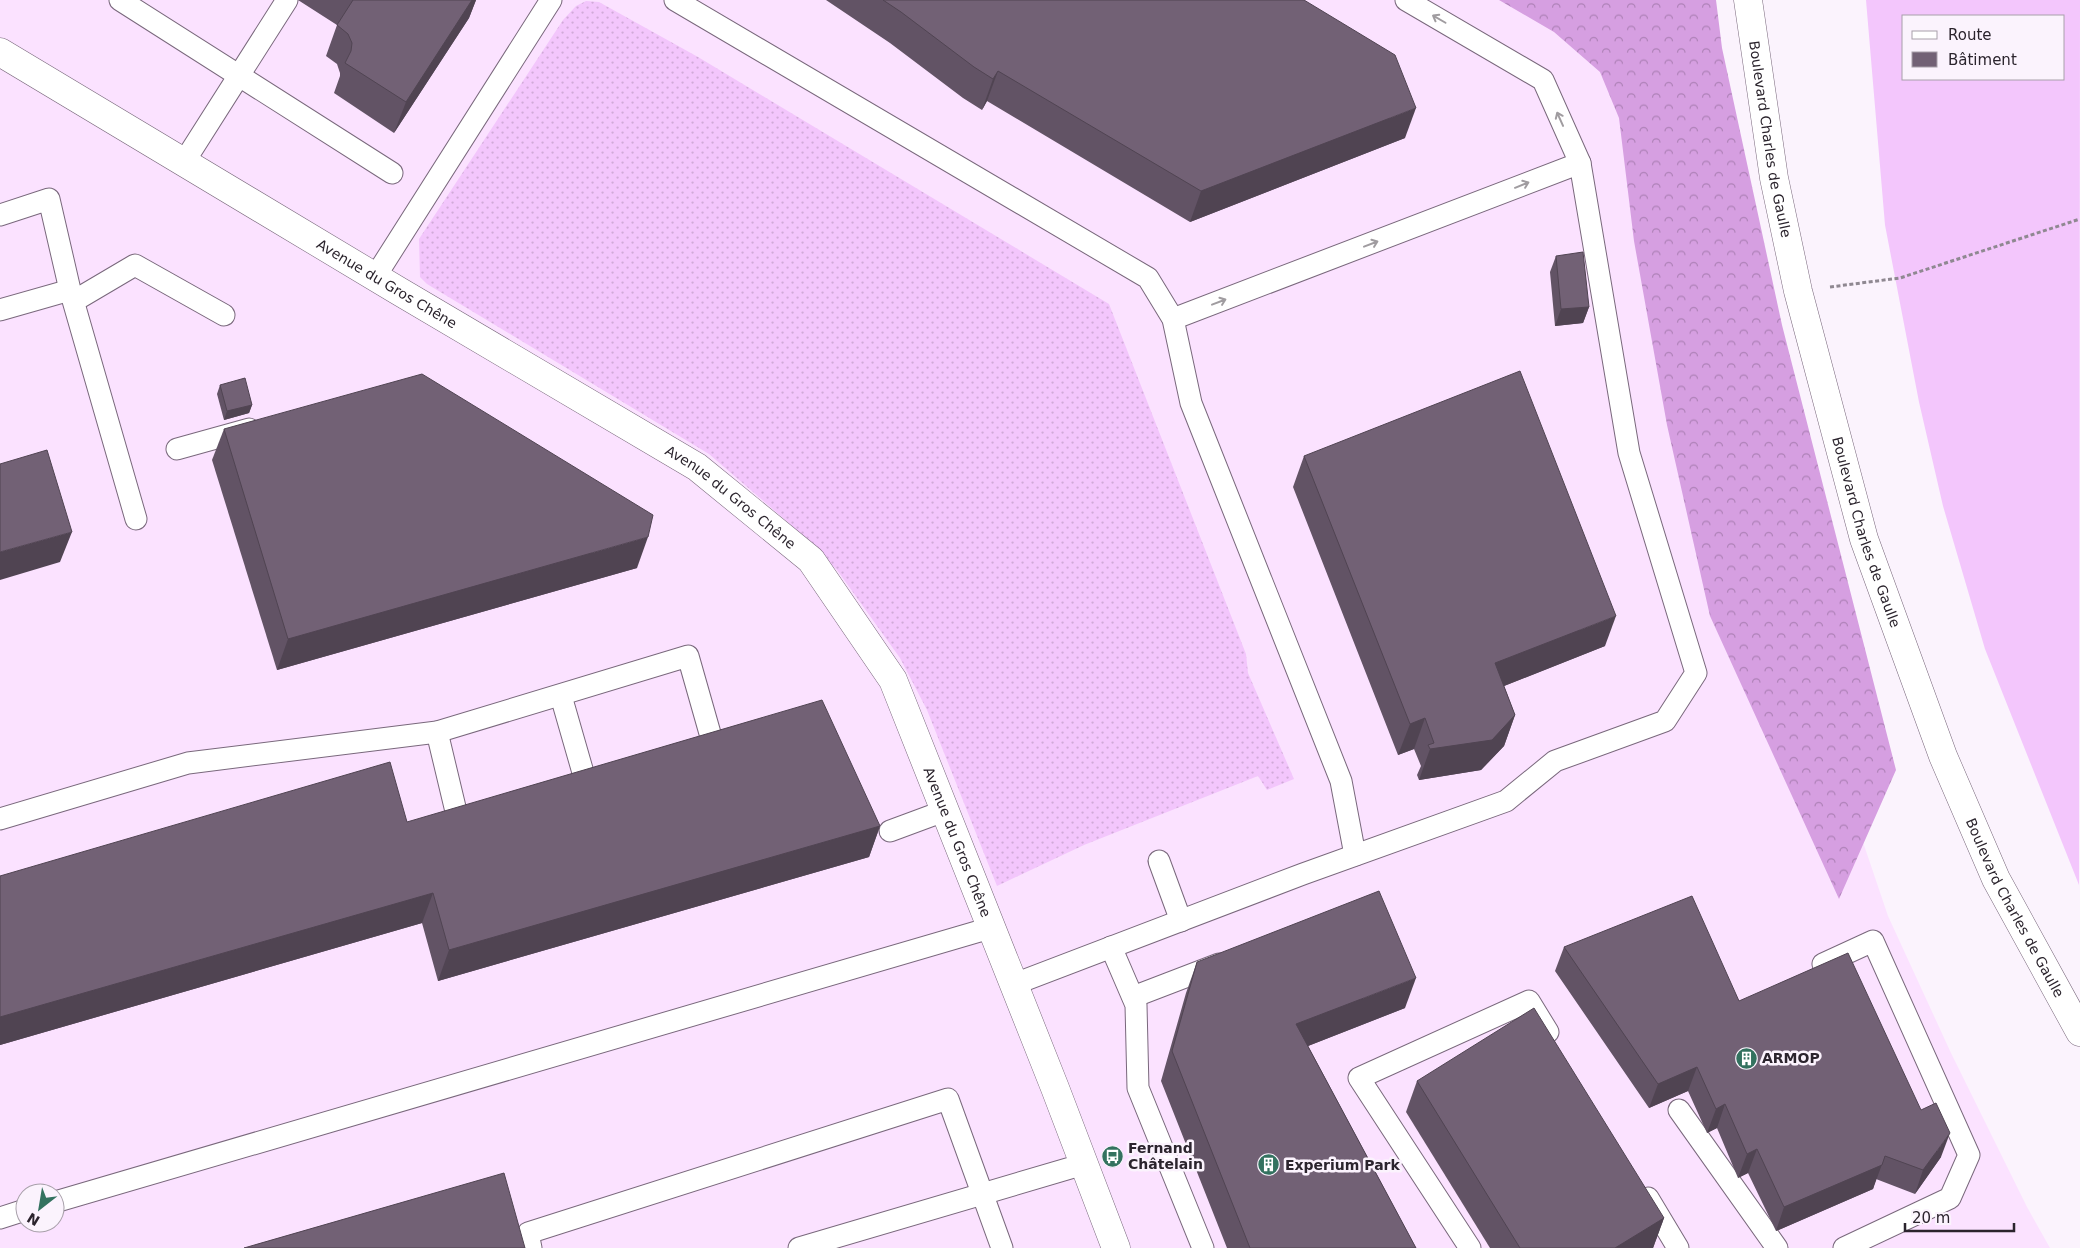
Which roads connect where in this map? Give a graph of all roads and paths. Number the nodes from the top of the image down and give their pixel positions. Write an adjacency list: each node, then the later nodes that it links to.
1 (120, 0): 8 (lane)
2 (287, 0): 8 (lane)
3 (551, 0): 14 (lane)
4 (675, 0): 19 (lane)
5 (1406, 0): 10 (lane, one-way to 5)
6 (1748, 0): 15 (street, Boulevard Charles de Gaulle)
7 (0, 52): 9 (street, Avenue du Gros Chêne)
8 (238, 76): 9 (lane); 11 (lane)
9 (184, 162): 14 (street, Avenue du Gros Chêne)
10 (1580, 163): 19 (lane, one-way to 10); 31 (lane)
11 (392, 173)
12 (0, 215): 16 (lane)
13 (2080, 220): 15 (path)
14 (375, 278): 27 (street, Avenue du Gros Chêne)
15 (1798, 291): 40 (street, Boulevard Charles de Gaulle)
16 (72, 296): 17 (lane); 18 (lane); 22 (lane)
17 (0, 310)
18 (224, 315)
19 (1173, 319): 31 (lane)
20 (272, 422): 21 (lane)
21 (177, 449)
22 (136, 519)
23 (561, 696): 24 (lane); 25 (lane); 26 (lane)
24 (437, 732): 28 (lane); 29 (lane)
25 (715, 751)
26 (586, 783)
27 (944, 812): 30 (lane); 34 (street, Avenue du Gros Chêne)
28 (0, 818)
29 (459, 824)
30 (890, 832)
31 (1355, 855): 33 (lane)
32 (1159, 861): 33 (lane)
33 (1181, 920): 35 (lane)
34 (990, 928): 38 (street, Avenue du Gros Chêne); 46 (lane)
35 (1112, 947): 38 (lane); 39 (lane)
36 (1233, 958): 39 (lane)
37 (1802, 974): 57 (lane)
38 (1012, 985): 43 (street, Avenue du Gros Chêne)
39 (1133, 997): 53 (lane)
40 (2080, 1032)
41 (1560, 1052): 54 (lane)
42 (1679, 1110): 56 (lane)
43 (1084, 1164): 45 (lane); 52 (street, Avenue du Gros Chêne)
44 (1637, 1180): 55 (lane)
45 (982, 1194): 49 (lane); 50 (lane); 51 (lane)
46 (65, 1199)
47 (15, 1213): 48 (lane)
48 (0, 1218)
49 (531, 1248)
50 (800, 1248)
51 (1002, 1248)
52 (1116, 1248)
53 (1203, 1248)
54 (1470, 1248)
55 (1678, 1248)
56 (1776, 1248)
57 (1844, 1248)

